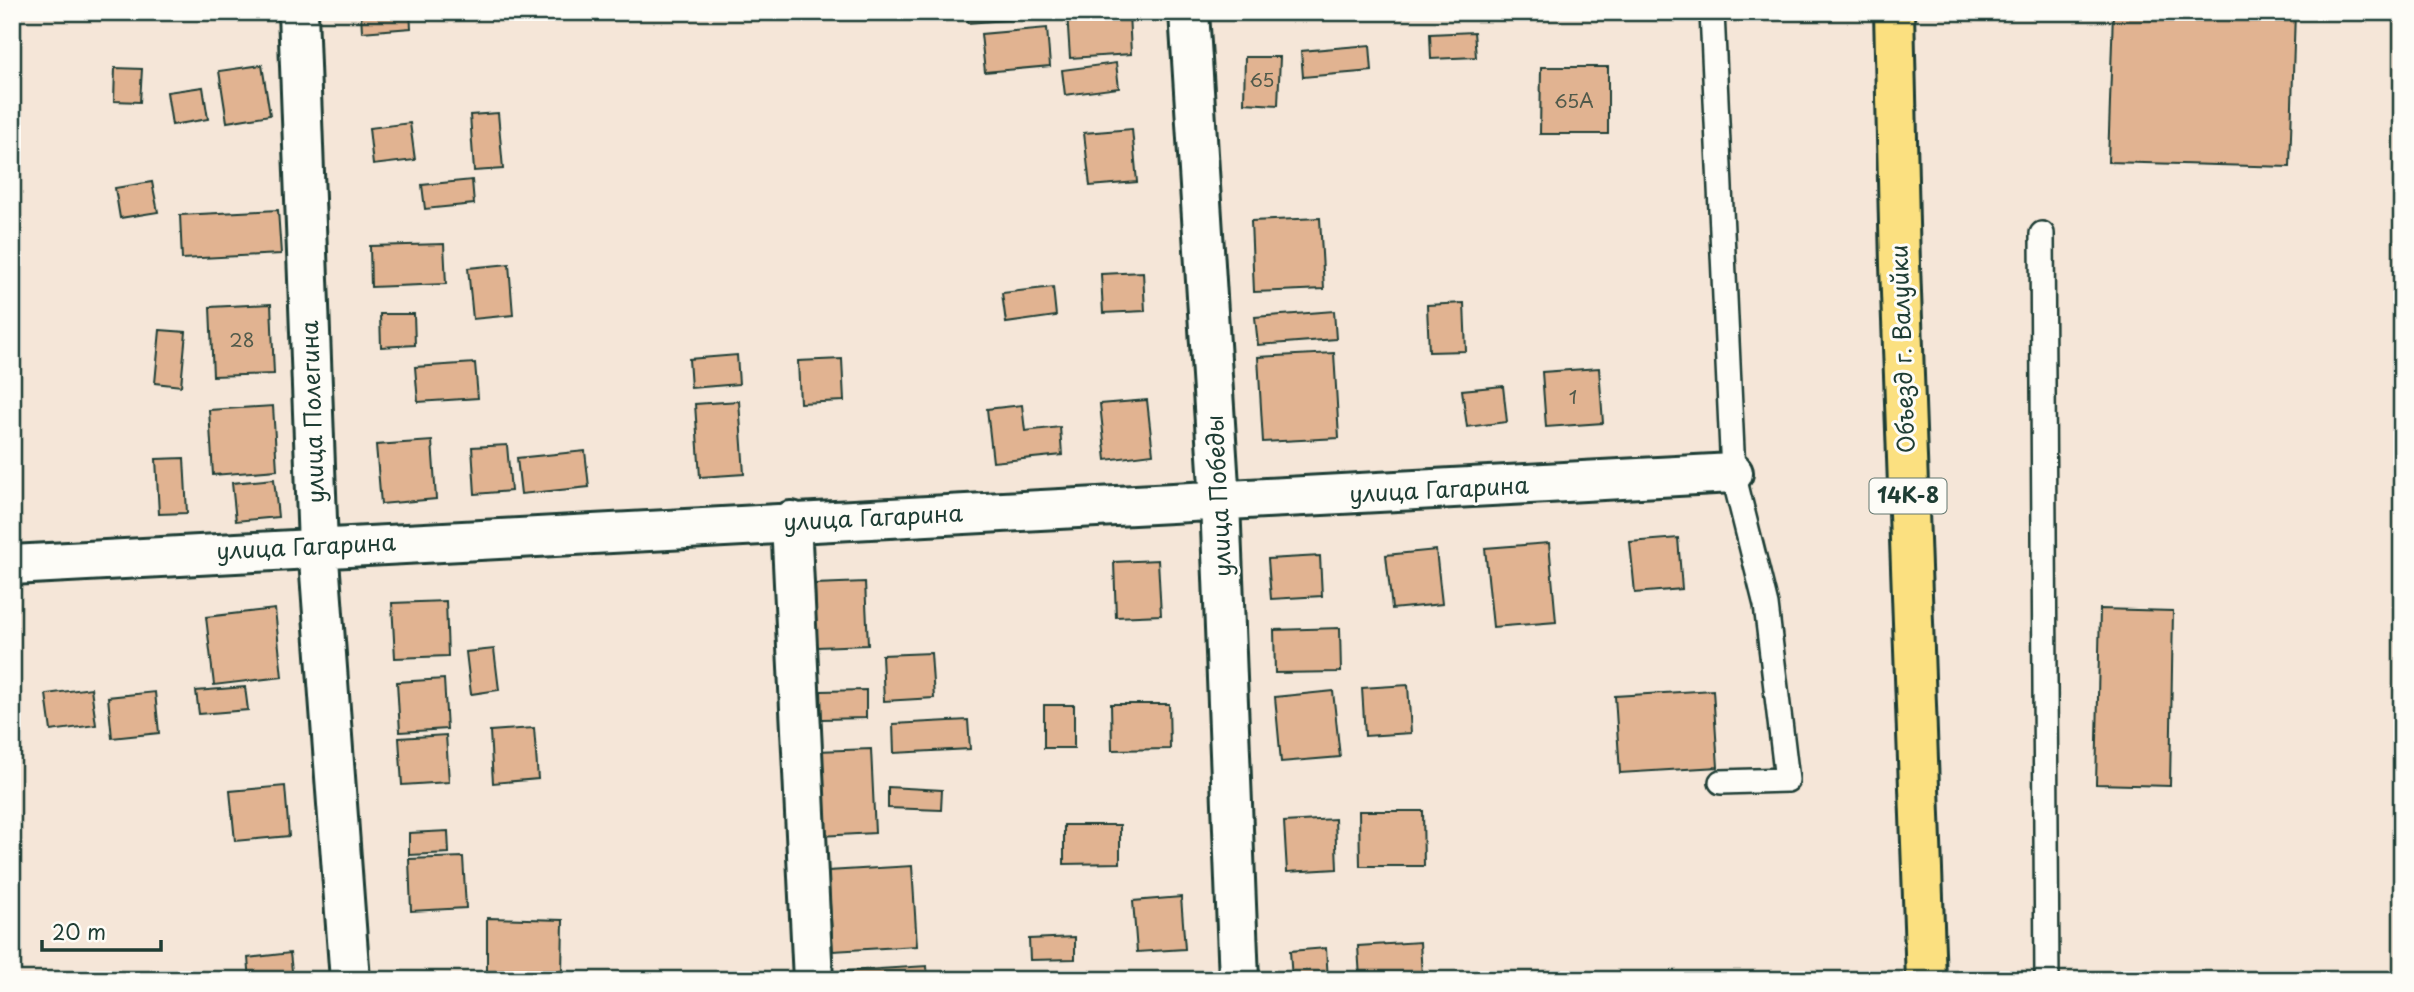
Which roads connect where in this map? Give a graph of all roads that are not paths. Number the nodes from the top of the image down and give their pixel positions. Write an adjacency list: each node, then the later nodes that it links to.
1 (298, 12): 9 (street, улица Полегина)
2 (1189, 12): 7 (street, улица Победы)
3 (1712, 12): 6 (lane)
4 (1894, 12): 15 (main road, Объезд г. Валуйки / 14К-8)
5 (2042, 234): 16 (lane)
6 (1733, 473): 7 (street, улица Гагарина); 11 (lane)
7 (1220, 502): 8 (street, улица Гагарина); 14 (street, улица Победы)
8 (792, 521): 9 (street, улица Гагарина); 13 (street)
9 (318, 546): 10 (street, улица Гагарина); 12 (street, улица Полегина)
10 (12, 565)
11 (1721, 782)
12 (350, 980)
13 (813, 980)
14 (1239, 980)
15 (1926, 980)
16 (2047, 980)

